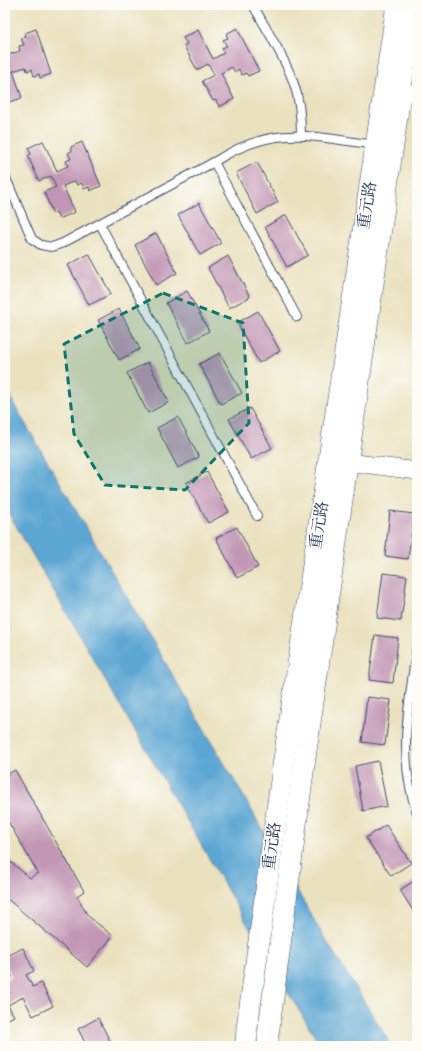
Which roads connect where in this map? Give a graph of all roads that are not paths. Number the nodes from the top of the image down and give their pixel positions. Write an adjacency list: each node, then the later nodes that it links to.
1 (253, 5): 5 (lane)
2 (397, 5): 6 (street, 重元路)
3 (413, 5): 4 (street, 重元路)
4 (409, 92): 11 (street, 重元路)
5 (301, 135): 6 (lane); 7 (lane)
6 (376, 145): 18 (street, 重元路)
7 (214, 162): 9 (lane); 10 (lane)
8 (5, 176): 9 (lane)
9 (100, 224): 13 (lane)
10 (297, 317)
11 (348, 462): 12 (street); 19 (street, 重元路)
12 (417, 472)
13 (257, 516)
14 (417, 646): 15 (lane)
15 (408, 715): 16 (lane); 17 (lane)
16 (417, 715)
17 (417, 813)
18 (246, 1046)
19 (268, 1046)

